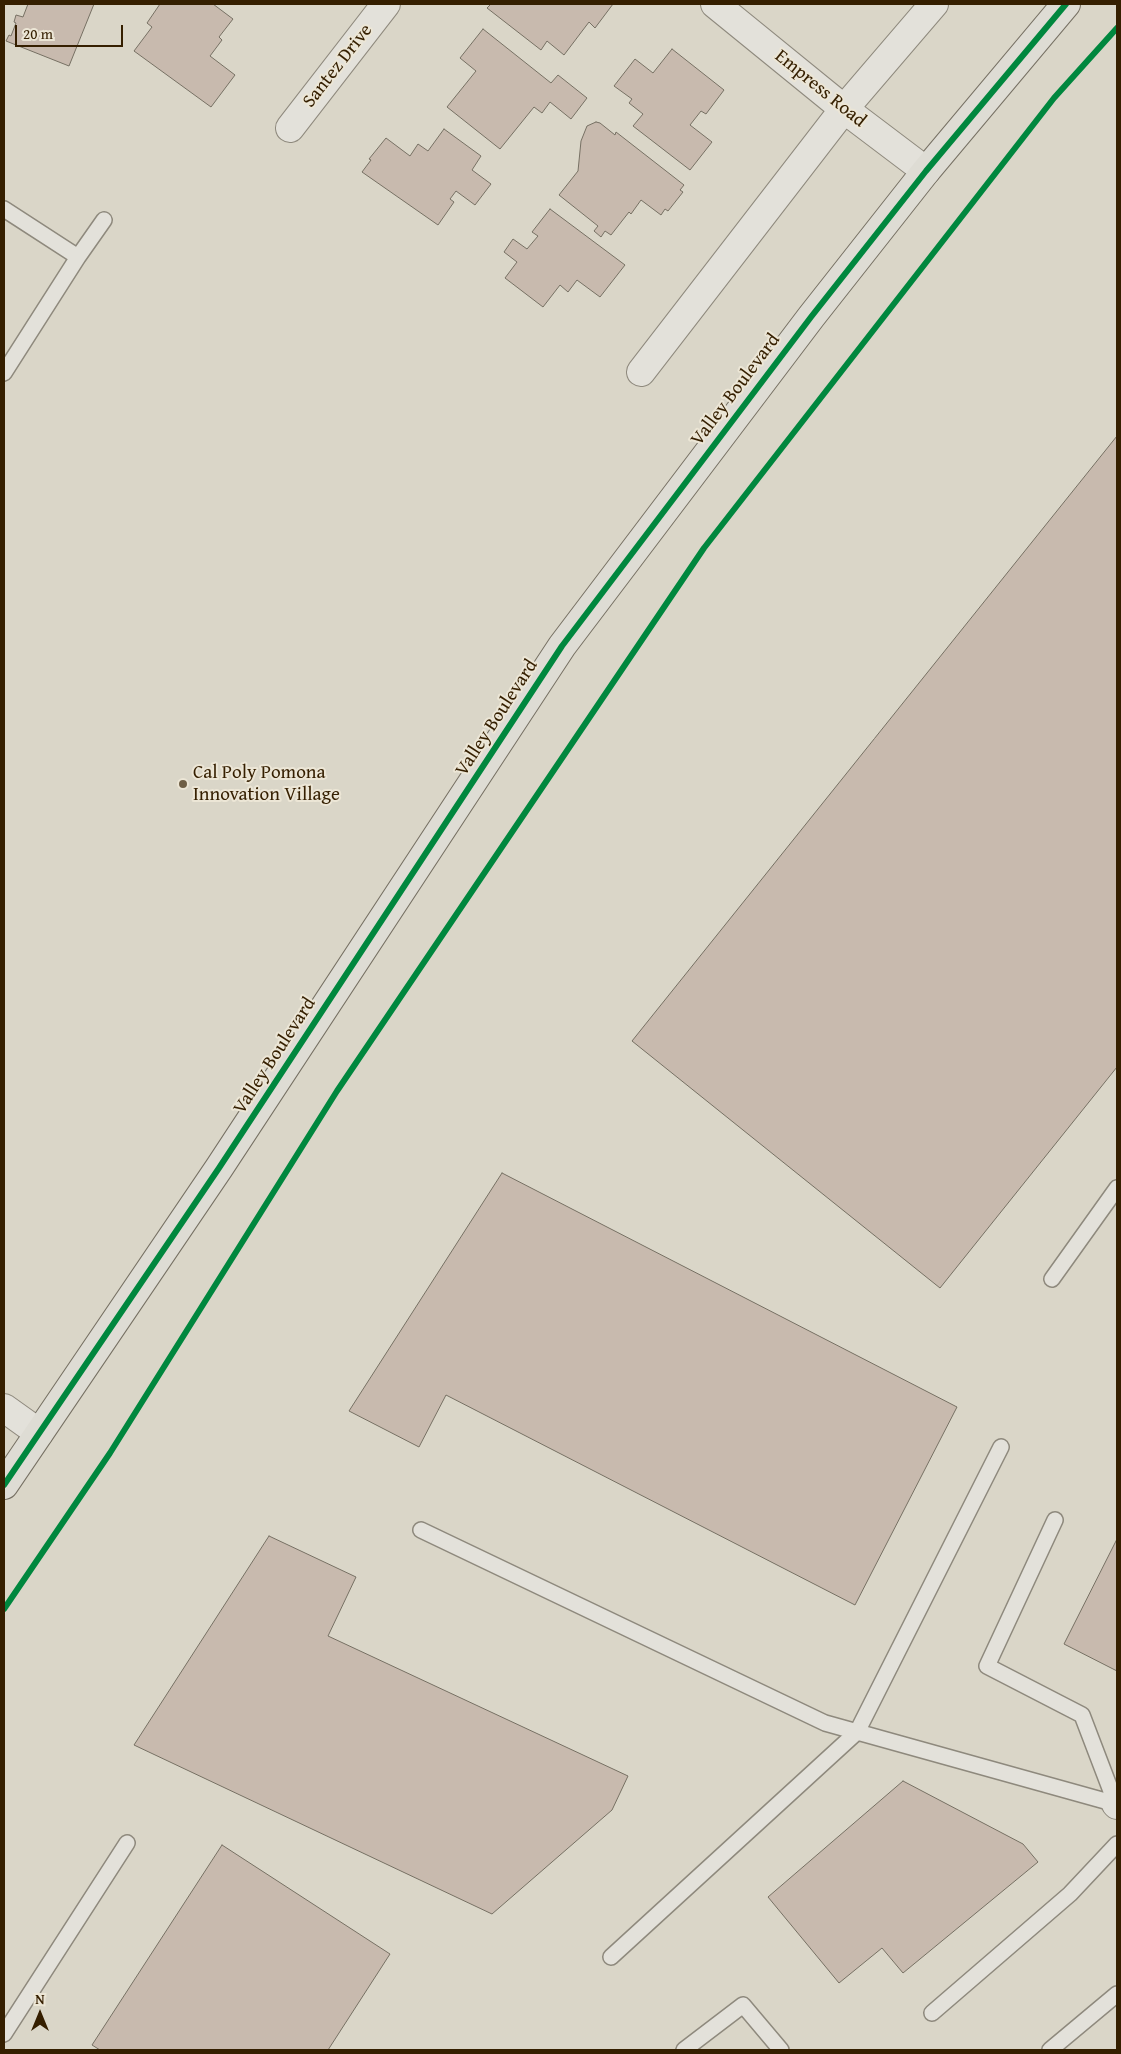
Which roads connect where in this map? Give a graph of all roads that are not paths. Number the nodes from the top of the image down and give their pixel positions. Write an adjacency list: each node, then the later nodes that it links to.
1 (386, 4): 6 (street, Santez Drive)
2 (715, 4): 5 (street, Empress Road)
3 (934, 4): 5 (street)
4 (1066, 4): 7 (main road, Valley Boulevard)
5 (844, 109): 7 (street, Empress Road); 11 (street)
6 (290, 128)
7 (926, 171): 16 (main road, Valley Boulevard)
8 (4, 209): 10 (lane)
9 (104, 220): 10 (lane)
10 (78, 257): 12 (lane)
11 (641, 372)
12 (4, 373)
13 (1117, 1188): 14 (lane)
14 (1052, 1279)
15 (4, 1408): 16 (street)
16 (40, 1433): 18 (main road, Valley Boulevard)
17 (1002, 1447): 21 (lane)
18 (4, 1485)
19 (1055, 1520): 22 (lane)
20 (421, 1530): 21 (lane)
21 (857, 1732): 22 (lane); 25 (lane)
22 (1117, 1804)
23 (127, 1844): 28 (lane)
24 (1117, 1844): 27 (lane)
25 (611, 1957)
26 (1117, 1994): 31 (lane)
27 (932, 2013)
28 (4, 2034)
29 (684, 2050): 30 (lane)
30 (781, 2050)
31 (1050, 2050)

